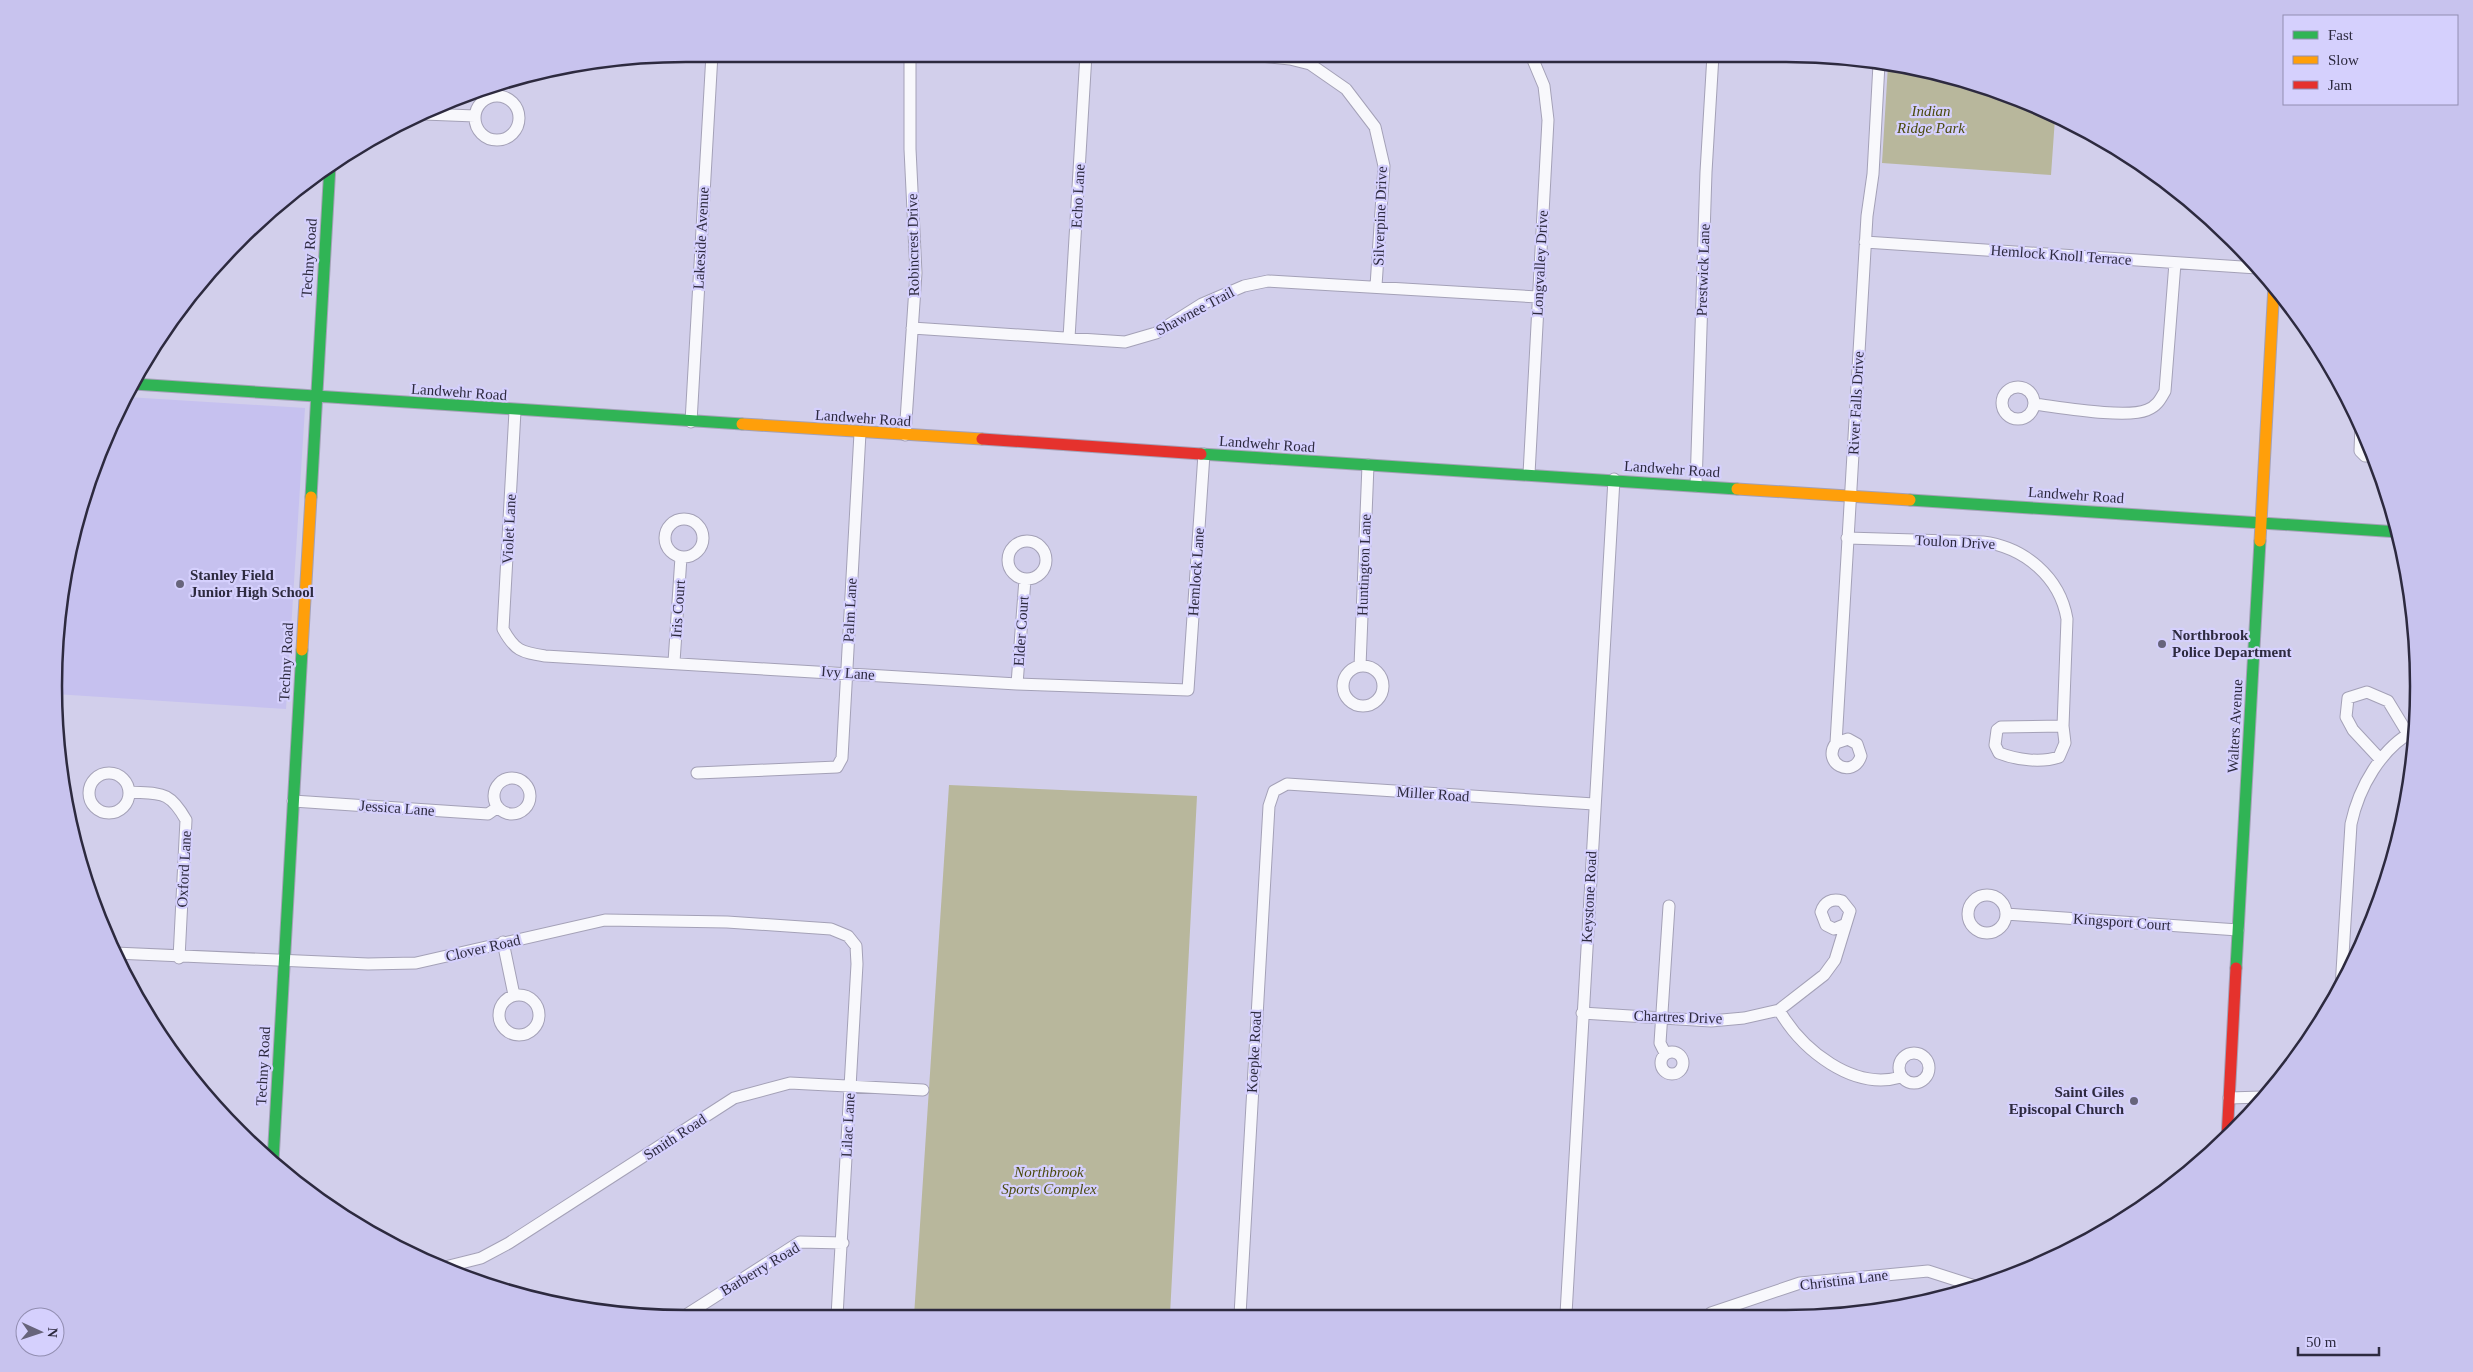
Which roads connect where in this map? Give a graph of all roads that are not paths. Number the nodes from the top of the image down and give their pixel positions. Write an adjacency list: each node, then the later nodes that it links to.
1 (712, 62): 23 (street, Lakeside Avenue)
2 (910, 62): 17 (street, Robincrest Drive)
3 (1086, 62): 18 (street, Echo Lane)
4 (1302, 62): 14 (street, Silverpine Drive)
5 (1533, 62): 16 (street, Longvalley Drive)
6 (1714, 62): 32 (street, Prestwick Lane)
7 (1879, 70): 11 (street, River Falls Drive)
8 (437, 115): 9 (street)
9 (475, 116)
10 (328, 176): 20 (main road, Techny Road)
11 (1865, 242): 12 (street, Hemlock Knoll Terrace); 33 (street, River Falls Drive)
12 (2175, 263): 13 (street, Hemlock Knoll Terrace); 21 (street)
13 (2249, 268)
14 (1376, 286): 16 (street, Shawnee Trail); 18 (street, Shawnee Trail)
15 (2273, 296): 34 (main road, Walters Avenue)
16 (1538, 297): 30 (street, Longvalley Drive)
17 (912, 328): 18 (street, Shawnee Trail); 25 (street, Robincrest Drive)
18 (1069, 338)
19 (140, 384): 20 (main road, Landwehr Road)
20 (316, 397): 22 (main road, Landwehr Road); 53 (main road, Techny Road)
21 (2034, 404)
22 (516, 411): 23 (main road, Landwehr Road); 39 (street, Violet Lane)
23 (691, 422): 24 (main road, Landwehr Road)
24 (860, 433): 25 (main road, Landwehr Road); 42 (street, Palm Lane)
25 (905, 436): 27 (main road, Landwehr Road)
26 (2360, 441): 28 (street)
27 (1204, 454): 29 (main road, Landwehr Road); 44 (street, Hemlock Lane)
28 (2366, 456)
29 (1368, 465): 30 (main road, Landwehr Road); 41 (street, Huntington Lane)
30 (1529, 474): 31 (main road, Landwehr Road)
31 (1614, 479): 32 (main road, Landwehr Road); 54 (street, Keystone Road)
32 (1696, 486): 33 (main road, Landwehr Road)
33 (1850, 496): 34 (main road, Landwehr Road); 36 (street, River Falls Drive)
34 (2261, 522): 35 (main road, Landwehr Road); 59 (main road, Walters Avenue)
35 (2391, 531)
36 (1847, 538): 45 (street, Toulon Drive); 48 (street, River Falls Drive)
37 (681, 556): 40 (street, Iris Court)
38 (1025, 579): 43 (street, Elder Court)
39 (511, 645): 40 (street, Ivy Lane)
40 (674, 662): 42 (street, Ivy Lane)
41 (1360, 666)
42 (846, 672): 43 (street, Ivy Lane); 50 (street, Palm Lane)
43 (1017, 684): 44 (street, Ivy Lane)
44 (1188, 690)
45 (2062, 726): 45 (street, Toulon Drive)
46 (2409, 729): 49 (street)
47 (2408, 734): 49 (street)
48 (1836, 743)
49 (2380, 759): 65 (street)
50 (698, 773)
51 (1274, 791): 54 (street, Miller Road); 83 (street, Koepke Road)
52 (129, 792): 63 (street, Oxford Lane)
53 (293, 801): 55 (street, Jessica Lane); 64 (main road, Techny Road)
54 (1594, 804): 68 (street, Keystone Road)
55 (498, 807)
56 (1668, 906): 69 (street)
57 (2006, 914): 59 (street, Kingsport Court)
58 (1846, 924): 67 (street, Chartres Drive)
59 (2238, 930): 75 (main road, Walters Avenue)
60 (848, 936): 61 (street, Clover Road); 72 (street, Lilac Lane)
61 (503, 942): 64 (street, Clover Road); 66 (street)
62 (123, 954): 63 (street, Clover Road)
63 (179, 958): 64 (street, Clover Road)
64 (284, 958): 77 (main road, Techny Road)
65 (2342, 969)
66 (514, 995)
67 (1779, 1010): 69 (street, Chartres Drive); 71 (street)
68 (1582, 1013): 69 (street, Chartres Drive); 84 (street, Keystone Road)
69 (1661, 1017): 70 (street)
70 (1665, 1054)
71 (1901, 1077)
72 (850, 1085): 73 (street, Smith Road); 78 (street, Lilac Lane); 79 (street, Smith Road)
73 (923, 1090)
74 (2257, 1096): 75 (street)
75 (2229, 1098): 76 (main road, Walters Avenue)
76 (2228, 1127)
77 (273, 1154)
78 (843, 1243): 81 (street, Barberry Road); 82 (street, Lilac Lane)
79 (454, 1265)
80 (1964, 1283): 85 (street, Christina Lane)
81 (695, 1310)
82 (837, 1310)
83 (1240, 1310)
84 (1566, 1310)
85 (1720, 1310)

